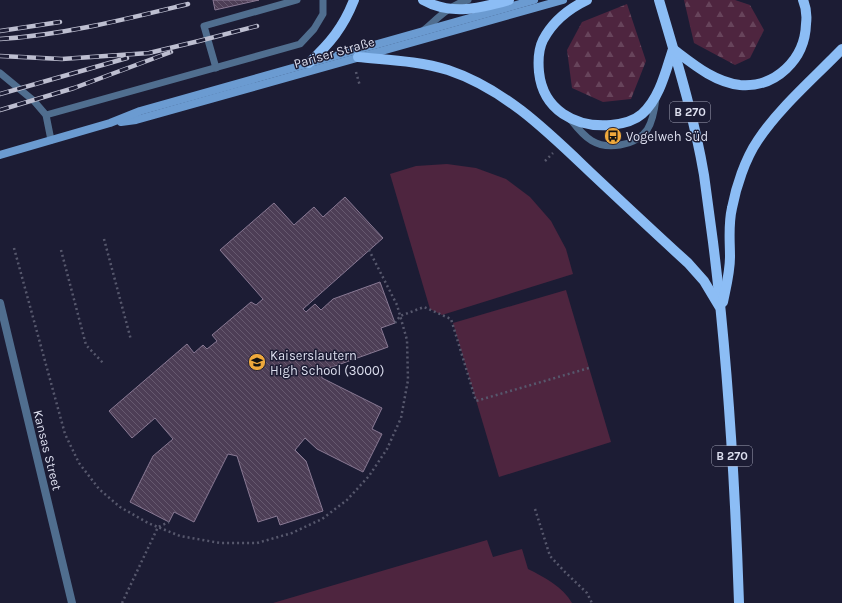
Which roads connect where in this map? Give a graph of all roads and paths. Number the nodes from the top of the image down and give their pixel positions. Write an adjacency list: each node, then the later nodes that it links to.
1 (297, 0): 18 (lane)
2 (324, 0): 18 (lane)
3 (354, 0): 17 (main road)
4 (423, 0): 12 (main road)
5 (468, 0): 12 (lane)
6 (509, 0): 12 (main road)
7 (534, 0): 13 (main road, Pariser Straße)
8 (562, 0): 16 (main road, Pariser Straße)
9 (587, 0): 24 (main road)
10 (659, 0): 14 (main road, B 270)
11 (803, 0): 14 (main road)
12 (448, 9): 13 (lane)
13 (424, 30): 17 (main road, Pariser Straße)
14 (673, 49): 22 (main road); 33 (main road, B 270)
15 (842, 49): 33 (main road)
16 (358, 57): 25 (main road, Pariser Straße); 33 (main road)
17 (309, 63): 25 (main road, Pariser Straße)
18 (216, 68): 23 (lane)
19 (356, 72): 21 (path)
20 (0, 73): 23 (lane)
21 (360, 86)
22 (657, 92): 24 (main road); 24 (lane)
23 (46, 116): 26 (lane)
24 (571, 120)
25 (110, 123): 26 (main road, Pariser Straße)
26 (51, 140): 27 (main road, Pariser Straße)
27 (0, 155)
28 (104, 239): 36 (path)
29 (14, 248): 41 (path)
30 (61, 250): 37 (path)
31 (369, 250): 34 (path)
32 (0, 303): 42 (street, Kansas Street)
33 (722, 309): 45 (main road, B 270)
34 (400, 316): 35 (path); 38 (path); 41 (path)
35 (395, 323)
36 (131, 340)
37 (104, 364)
38 (588, 368)
39 (535, 509): 44 (path)
40 (169, 522): 41 (path)
41 (158, 527): 43 (path)
42 (72, 603)
43 (122, 603)
44 (592, 603)
45 (739, 603)

